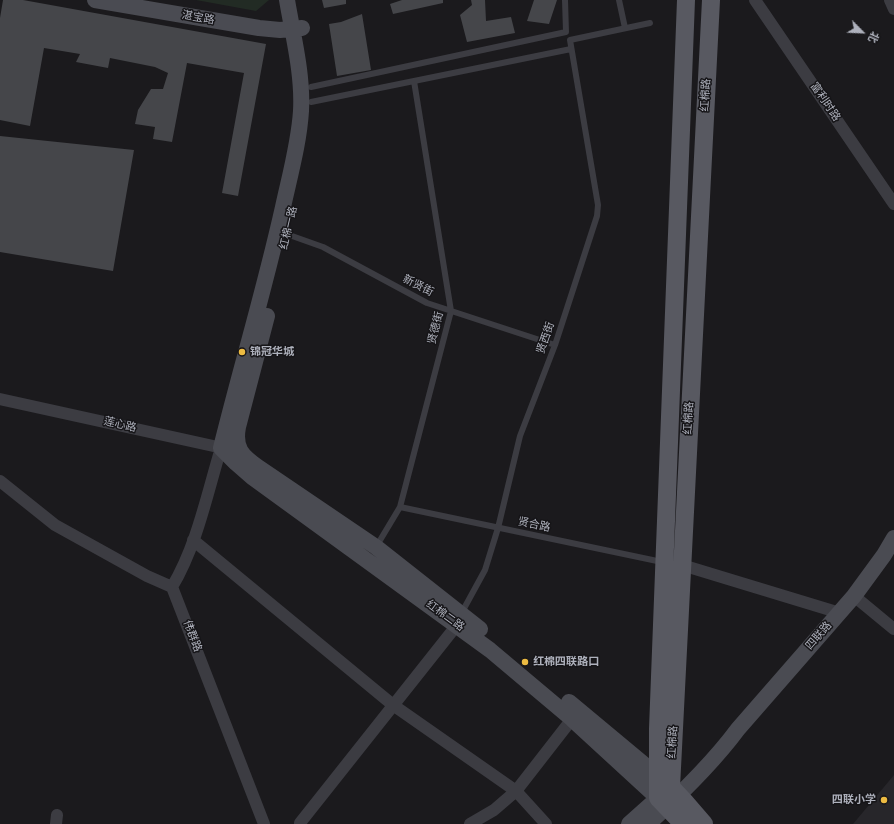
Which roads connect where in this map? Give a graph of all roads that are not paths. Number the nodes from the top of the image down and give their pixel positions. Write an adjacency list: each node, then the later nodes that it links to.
1 (95, 0): 13 (main road, 湛宝路)
2 (287, 0): 13 (main road, 红棉一路)
3 (297, 0): 13 (main road, 红棉一路)
4 (565, 0): 18 (lane)
5 (569, 0): 15 (lane, 贤西街)
6 (619, 0): 14 (lane)
7 (686, 0): 32 (main road, 红棉路)
8 (711, 0): 32 (main road, 红棉路)
9 (755, 0): 19 (street, 富利时路)
10 (890, 0): 11 (street)
11 (894, 9)
12 (650, 23): 14 (lane)
13 (297, 28): 18 (main road, 红棉一路); 20 (main road, 红棉一路)
14 (625, 28): 15 (lane)
15 (570, 40): 16 (lane, 贤西街)
16 (571, 50): 17 (lane); 22 (lane, 贤西街)
17 (414, 81): 18 (lane); 21 (lane, 贤德街)
18 (311, 94): 20 (main road, 红棉一路)
19 (894, 204)
20 (283, 232): 21 (lane, 新贤街); 24 (main road, 红棉一路); 25 (main road, 红棉一路)
21 (451, 311): 22 (lane, 新贤街); 27 (lane, 贤德街)
22 (554, 345): 28 (lane, 贤西街)
23 (0, 399): 24 (street, 莲心路)
24 (221, 448): 25 (street, 莲心路); 30 (street); 36 (main road, 红棉二路)
25 (240, 452): 31 (main road, 红棉二路)
26 (0, 481): 33 (street)
27 (400, 507): 28 (lane, 贤合路); 31 (lane, 贤德街)
28 (498, 528): 32 (lane, 贤合路); 36 (lane, 贤西街)
29 (894, 538): 34 (main road, 四联路)
30 (194, 540): 33 (street); 38 (street)
31 (376, 547): 36 (main road, 红棉二路)
32 (673, 564): 35 (street); 41 (main road, 红棉路)
33 (172, 587): 43 (street, 伟群路)
34 (854, 596): 35 (main road, 四联路); 37 (street)
35 (840, 613): 41 (main road, 四联路)
36 (459, 619): 38 (street); 39 (main road, 红棉二路); 41 (main road, 红棉二路)
37 (894, 629)
38 (393, 705): 40 (street); 42 (street)
39 (572, 719): 40 (street); 41 (main road, 红棉二路)
40 (516, 791): 44 (street); 45 (street)
41 (666, 792): 46 (main road, 四联路); 47 (main road, 四联路); 48 (main road); 49 (main road)
42 (300, 823)
43 (264, 824)
44 (470, 824)
45 (546, 824)
46 (629, 824)
47 (648, 824)
48 (683, 824)
49 (704, 824)

